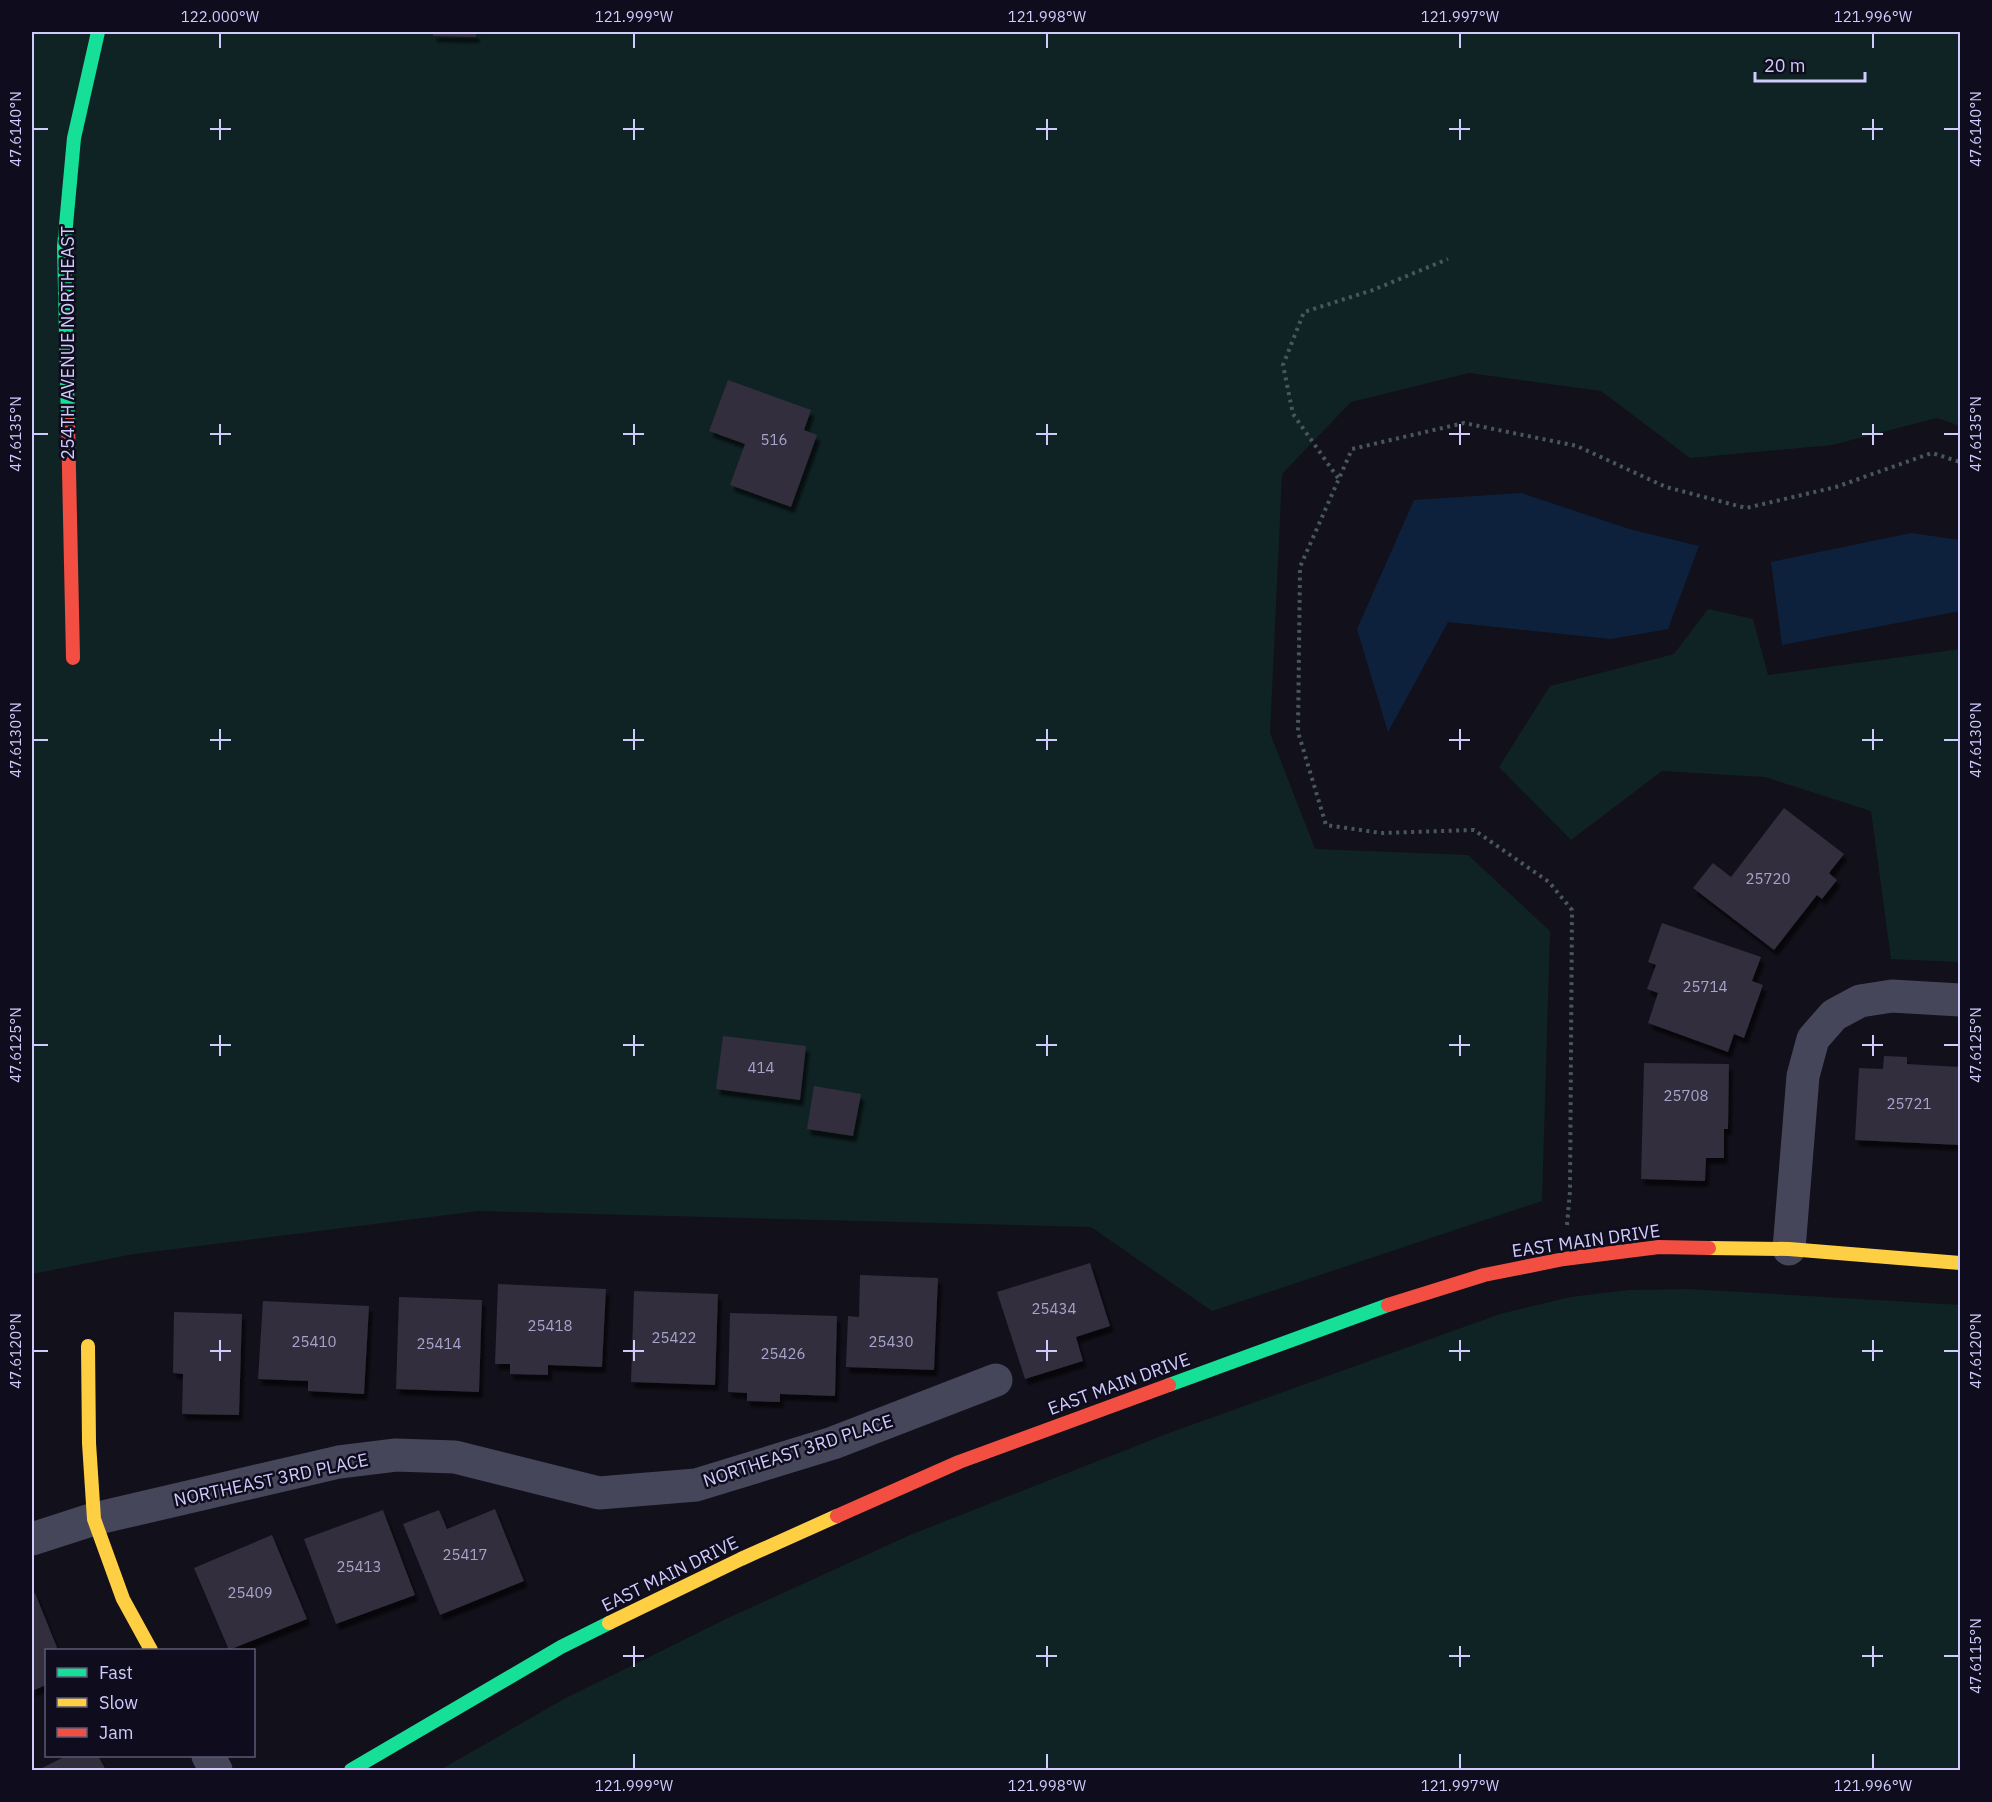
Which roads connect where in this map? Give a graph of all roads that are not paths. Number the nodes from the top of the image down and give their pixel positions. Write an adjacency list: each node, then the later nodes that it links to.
1 (98, 32): 2 (street, 254TH AVENUE NORTHEAST)
2 (73, 658)
3 (1960, 1000): 4 (street)
4 (1789, 1249): 5 (street, EAST MAIN DRIVE); 11 (street, EAST MAIN DRIVE)
5 (1960, 1263)
6 (88, 1346): 8 (street)
7 (996, 1380): 8 (street, NORTHEAST 3RD PLACE)
8 (94, 1519): 9 (street, NORTHEAST 3RD PLACE); 10 (street)
9 (32, 1539)
10 (150, 1649)
11 (351, 1770)

